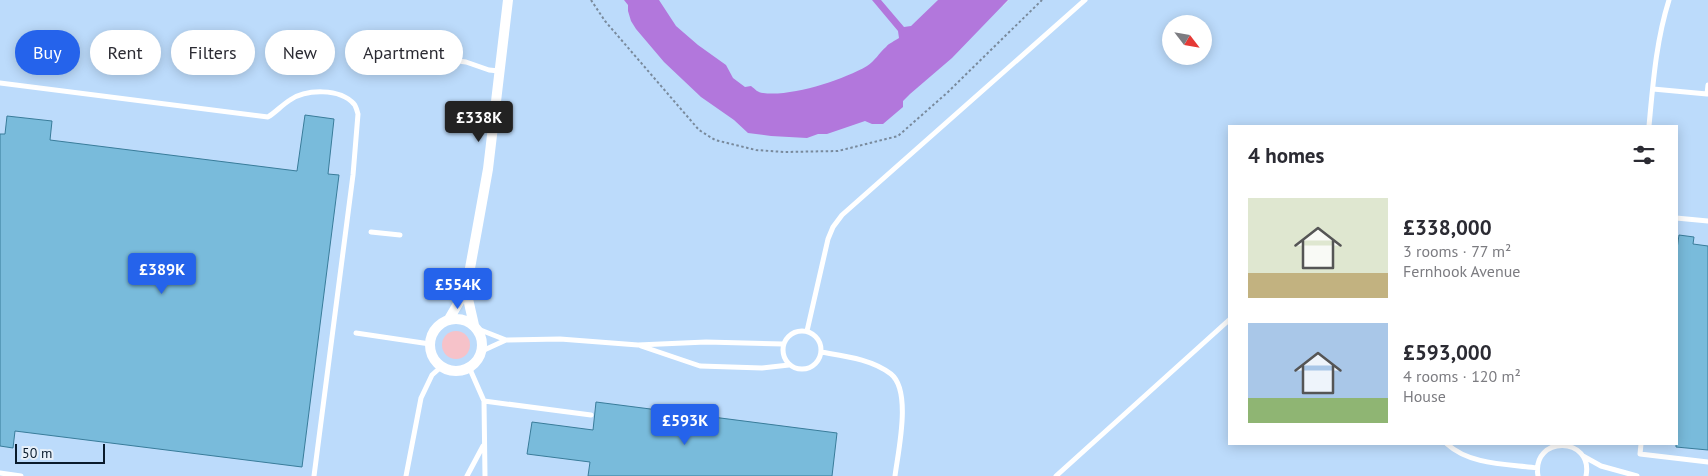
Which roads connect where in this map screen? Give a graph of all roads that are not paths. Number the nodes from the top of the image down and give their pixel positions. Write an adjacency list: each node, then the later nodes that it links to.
1 (508, 0): 5 (street)
2 (1085, 0): 18 (lane)
3 (1668, 0): 8 (lane)
4 (463, 62): 5 (lane)
5 (499, 71): 14 (street)
6 (0, 83): 40 (lane)
7 (1708, 85): 8 (lane)
8 (1653, 89): 9 (lane)
9 (1649, 125)
10 (1678, 218): 11 (lane)
11 (1708, 221)
12 (370, 232): 13 (lane)
13 (400, 235)
14 (466, 290): 15 (street); 17 (street)
15 (450, 319): 17 (street); 21 (street)
16 (1228, 321): 45 (lane)
17 (476, 327): 20 (lane); 24 (street)
18 (807, 331): 22 (lane); 25 (lane)
19 (356, 333): 21 (lane)
20 (506, 340): 23 (lane); 24 (lane)
21 (430, 344): 27 (street)
22 (783, 344): 23 (lane); 26 (lane)
23 (638, 345): 26 (lane)
24 (482, 351): 28 (street)
25 (821, 352): 26 (lane); 44 (lane)
26 (789, 365)
27 (442, 366): 28 (street); 41 (lane)
28 (469, 367): 29 (lane)
29 (484, 402): 30 (lane); 31 (lane)
30 (592, 415)
31 (484, 445): 42 (lane); 43 (lane)
32 (1449, 445): 37 (lane)
33 (1641, 445): 36 (lane)
34 (1574, 446): 35 (lane); 37 (lane)
35 (1583, 456): 47 (lane); 48 (lane)
36 (1708, 462)
37 (1537, 468): 46 (lane)
38 (0, 473): 39 (lane)
39 (21, 476)
40 (314, 476)
41 (406, 476)
42 (467, 476)
43 (485, 476)
44 (895, 476)
45 (1056, 476)
46 (1538, 476)
47 (1586, 476)
48 (1637, 476)

